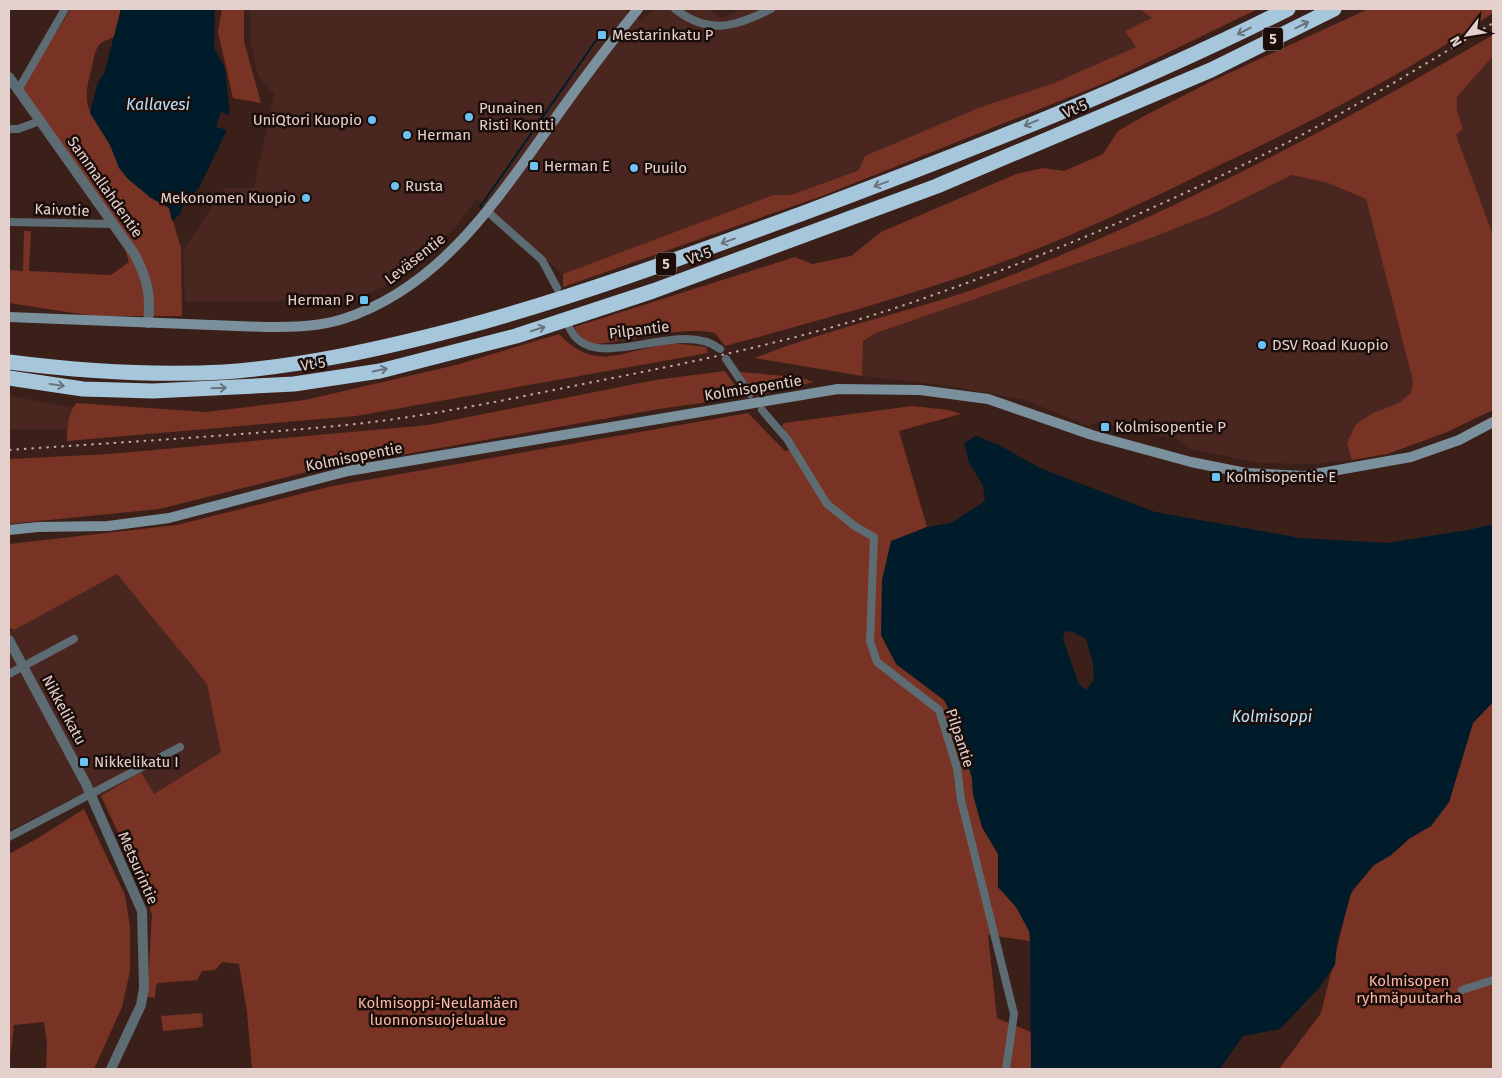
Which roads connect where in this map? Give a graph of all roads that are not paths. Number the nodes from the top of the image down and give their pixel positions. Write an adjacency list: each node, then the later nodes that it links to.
1 (65, 9): 8 (street)
2 (638, 9): 11 (main road, Leväsentie)
3 (676, 9): 4 (street)
4 (771, 9)
5 (1288, 9): 20 (highway, Vt 5 / 5, one-way to 20)
6 (1334, 9): 21 (highway, Vt 5 / 5, one-way to 6)
7 (9, 77): 8 (street, Sammallahdentie)
8 (18, 90): 9 (street, Sammallahdentie)
9 (40, 121): 10 (street); 13 (street, Sammallahdentie)
10 (9, 129)
11 (488, 212): 14 (street); 16 (main road, Leväsentie)
12 (9, 222): 13 (street, Kaivotie)
13 (113, 224): 16 (street, Sammallahdentie)
14 (556, 288)
15 (9, 317): 16 (main road, Leväsentie)
16 (148, 323)
17 (569, 327): 18 (street, Pilpantie)
18 (720, 349)
19 (726, 359): 22 (street)
20 (9, 362)
21 (9, 378)
22 (750, 394)
23 (762, 410): 36 (street, Pilpantie)
24 (1493, 422): 25 (main road, Kolmisopentie)
25 (9, 530)
26 (74, 639): 28 (street)
27 (9, 640): 28 (street, Nikkelikatu)
28 (24, 667): 29 (street); 31 (street, Nikkelikatu)
29 (9, 674)
30 (180, 747): 31 (street)
31 (91, 795): 32 (street); 35 (street, Metsurintie)
32 (9, 837)
33 (1493, 980): 34 (street)
34 (1462, 990)
35 (111, 1069)
36 (1006, 1069)

